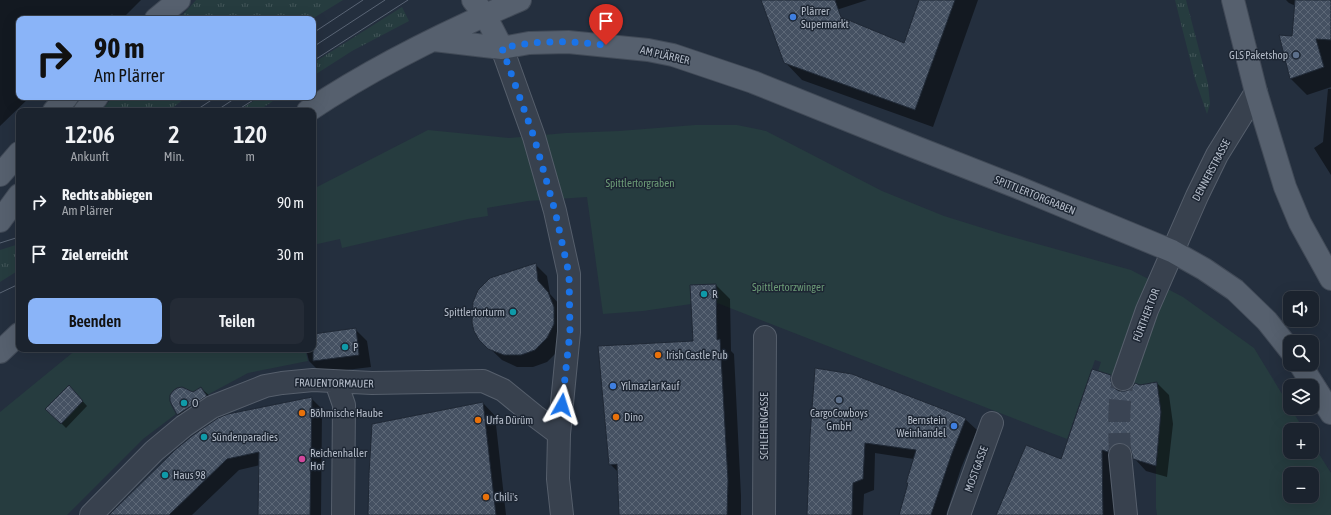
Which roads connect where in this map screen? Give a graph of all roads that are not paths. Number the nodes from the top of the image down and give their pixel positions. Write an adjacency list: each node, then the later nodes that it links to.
1 (180, 0): 5 (main road); 6 (main road)
2 (520, 0): 4 (main road)
3 (1233, 0): 10 (main road)
4 (479, 7): 7 (main road); 8 (main road)
5 (160, 16)
6 (166, 16)
7 (434, 40): 8 (main road, AM PLÄRRER); 15 (main road)
8 (502, 48): 9 (main road, AM PLÄRRER); 33 (street)
9 (753, 82): 20 (main road, SPITTLERTORGRABEN)
10 (1256, 92): 20 (street, DENNERSTRASSE); 21 (main road)
11 (64, 100): 13 (main road)
12 (94, 100): 14 (main road)
13 (57, 108)
14 (88, 108)
15 (313, 108)
16 (16, 156): 17 (main road)
17 (0, 175)
18 (16, 199): 19 (main road)
19 (0, 221)
20 (1172, 252): 26 (main road, SPITTLERTORGRABEN); 29 (street, FÜRTHER TOR)
21 (1331, 280)
22 (0, 333): 23 (main road)
23 (16, 333)
24 (16, 336): 27 (main road)
25 (764, 338): 38 (street, SCHLEHENGASSE)
26 (1283, 341)
27 (0, 352)
28 (1305, 371): 31 (main road)
29 (1123, 379)
30 (336, 382): 33 (street, FRAUENTORMAUER); 35 (street, FRAUENTORMAUER); 36 (street)
31 (1331, 412)
32 (992, 423): 39 (street, MOSTGASSE)
33 (559, 434): 37 (street)
34 (1121, 464): 40 (street)
35 (91, 515)
36 (343, 515)
37 (562, 515)
38 (764, 515)
39 (959, 515)
40 (1126, 515)

